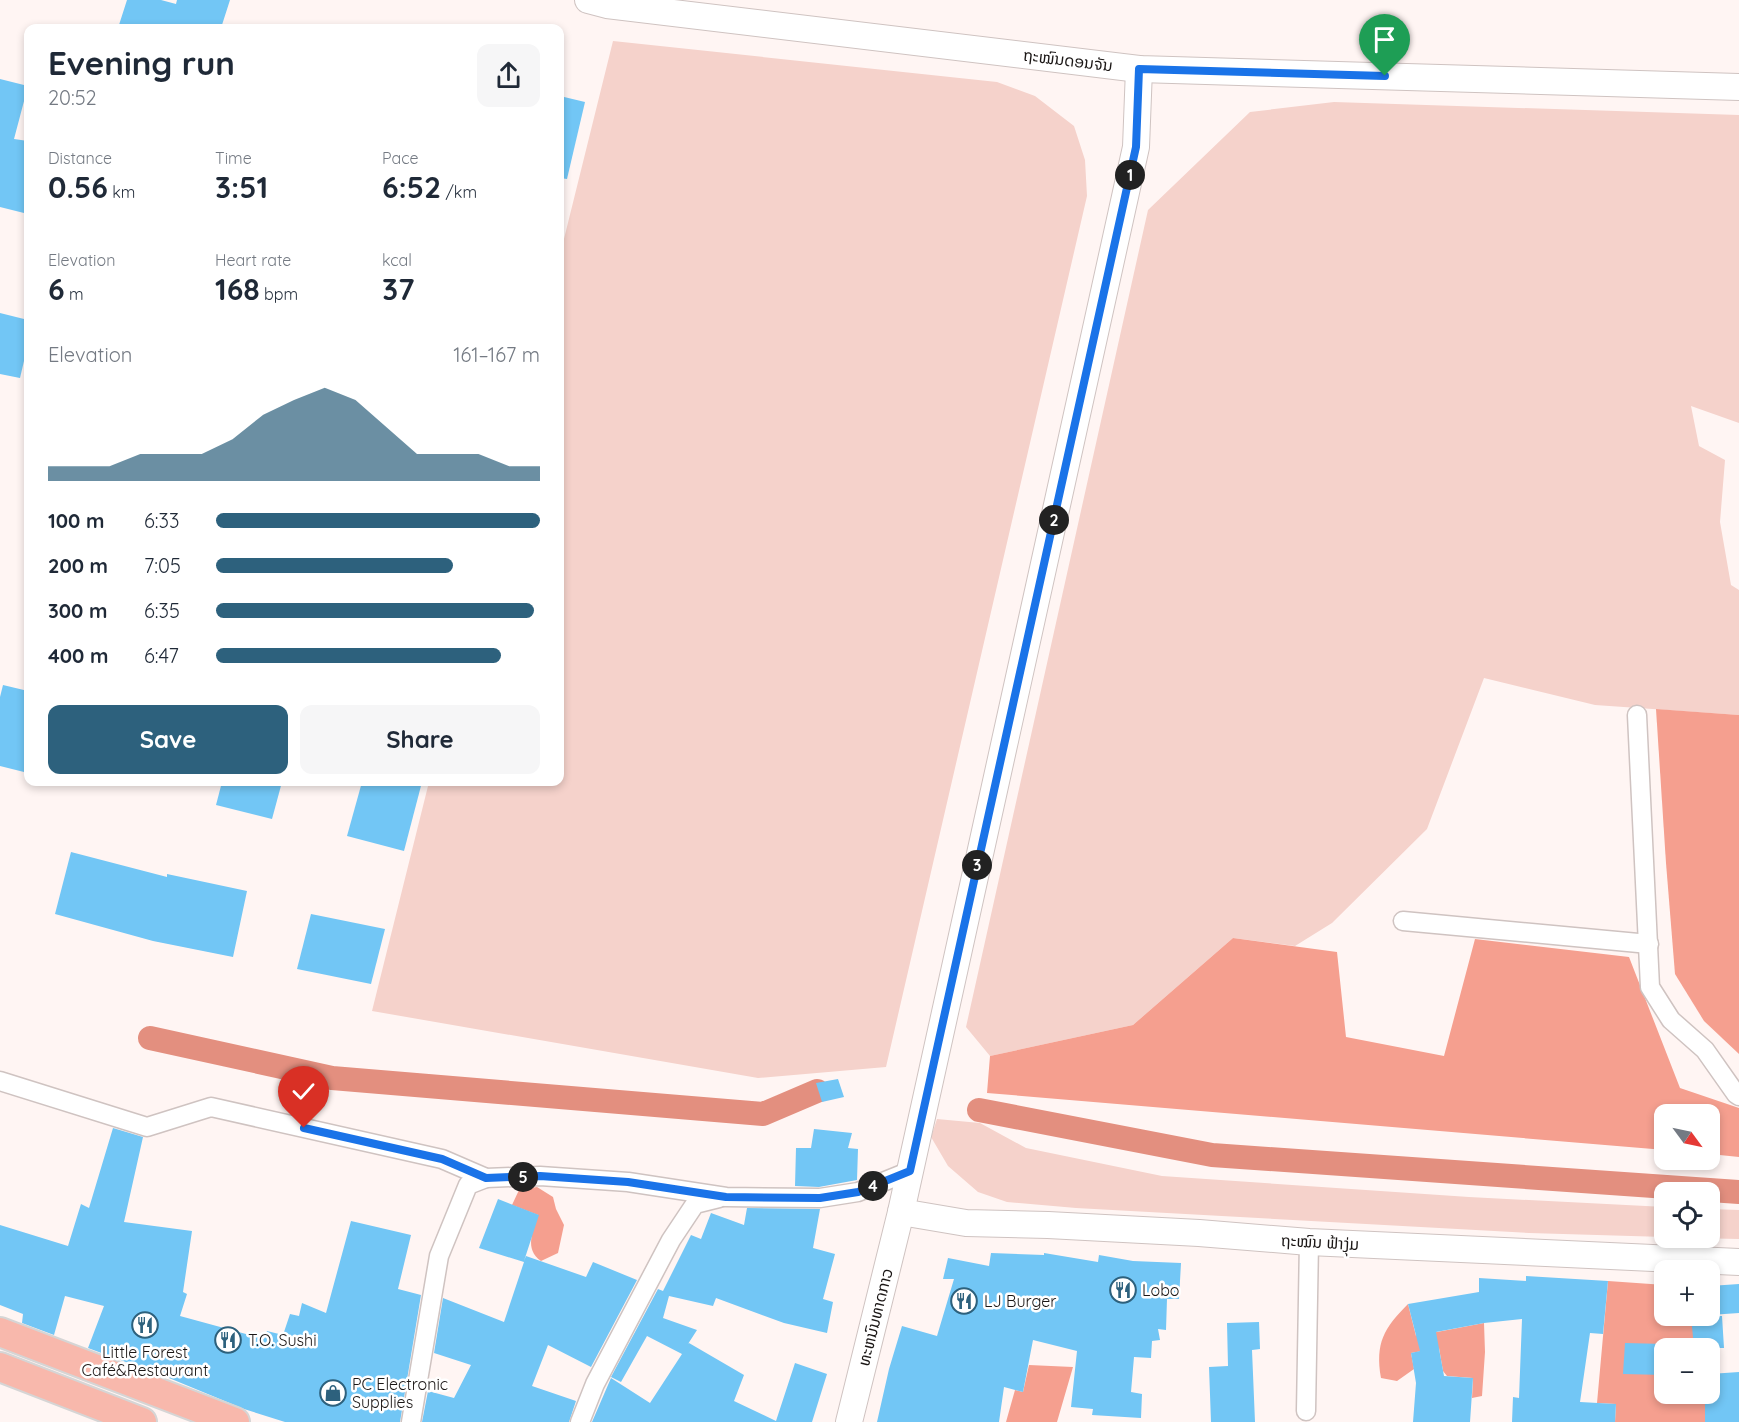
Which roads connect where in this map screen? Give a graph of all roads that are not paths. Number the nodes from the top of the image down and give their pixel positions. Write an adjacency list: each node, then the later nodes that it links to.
1 (588, 0): 2 (street, ຖະໝົນດອນຈັນ)
2 (1139, 69): 3 (street, ຖະໝົນດອນຈັນ); 9 (street)
3 (1739, 87)
4 (1637, 715): 6 (street)
5 (1403, 921): 6 (street)
6 (1649, 944): 8 (street)
7 (0, 1080): 10 (street)
8 (1739, 1096)
9 (910, 1171): 11 (street); 12 (street)
10 (486, 1178): 11 (street); 20 (street)
11 (726, 1197): 21 (street)
12 (901, 1212): 13 (street, ຖະໝົນ ຟ້າງຸ່ມ); 22 (street, ທະຫນົນທາດກາວ)
13 (1309, 1242): 14 (street, ຖະໝົນ ຟ້າງຸ່ມ); 17 (street)
14 (1739, 1262)
15 (0, 1332): 19 (main road)
16 (0, 1367): 18 (main road)
17 (1306, 1411)
18 (142, 1422)
19 (235, 1422)
20 (411, 1422)
21 (579, 1422)
22 (849, 1422)

